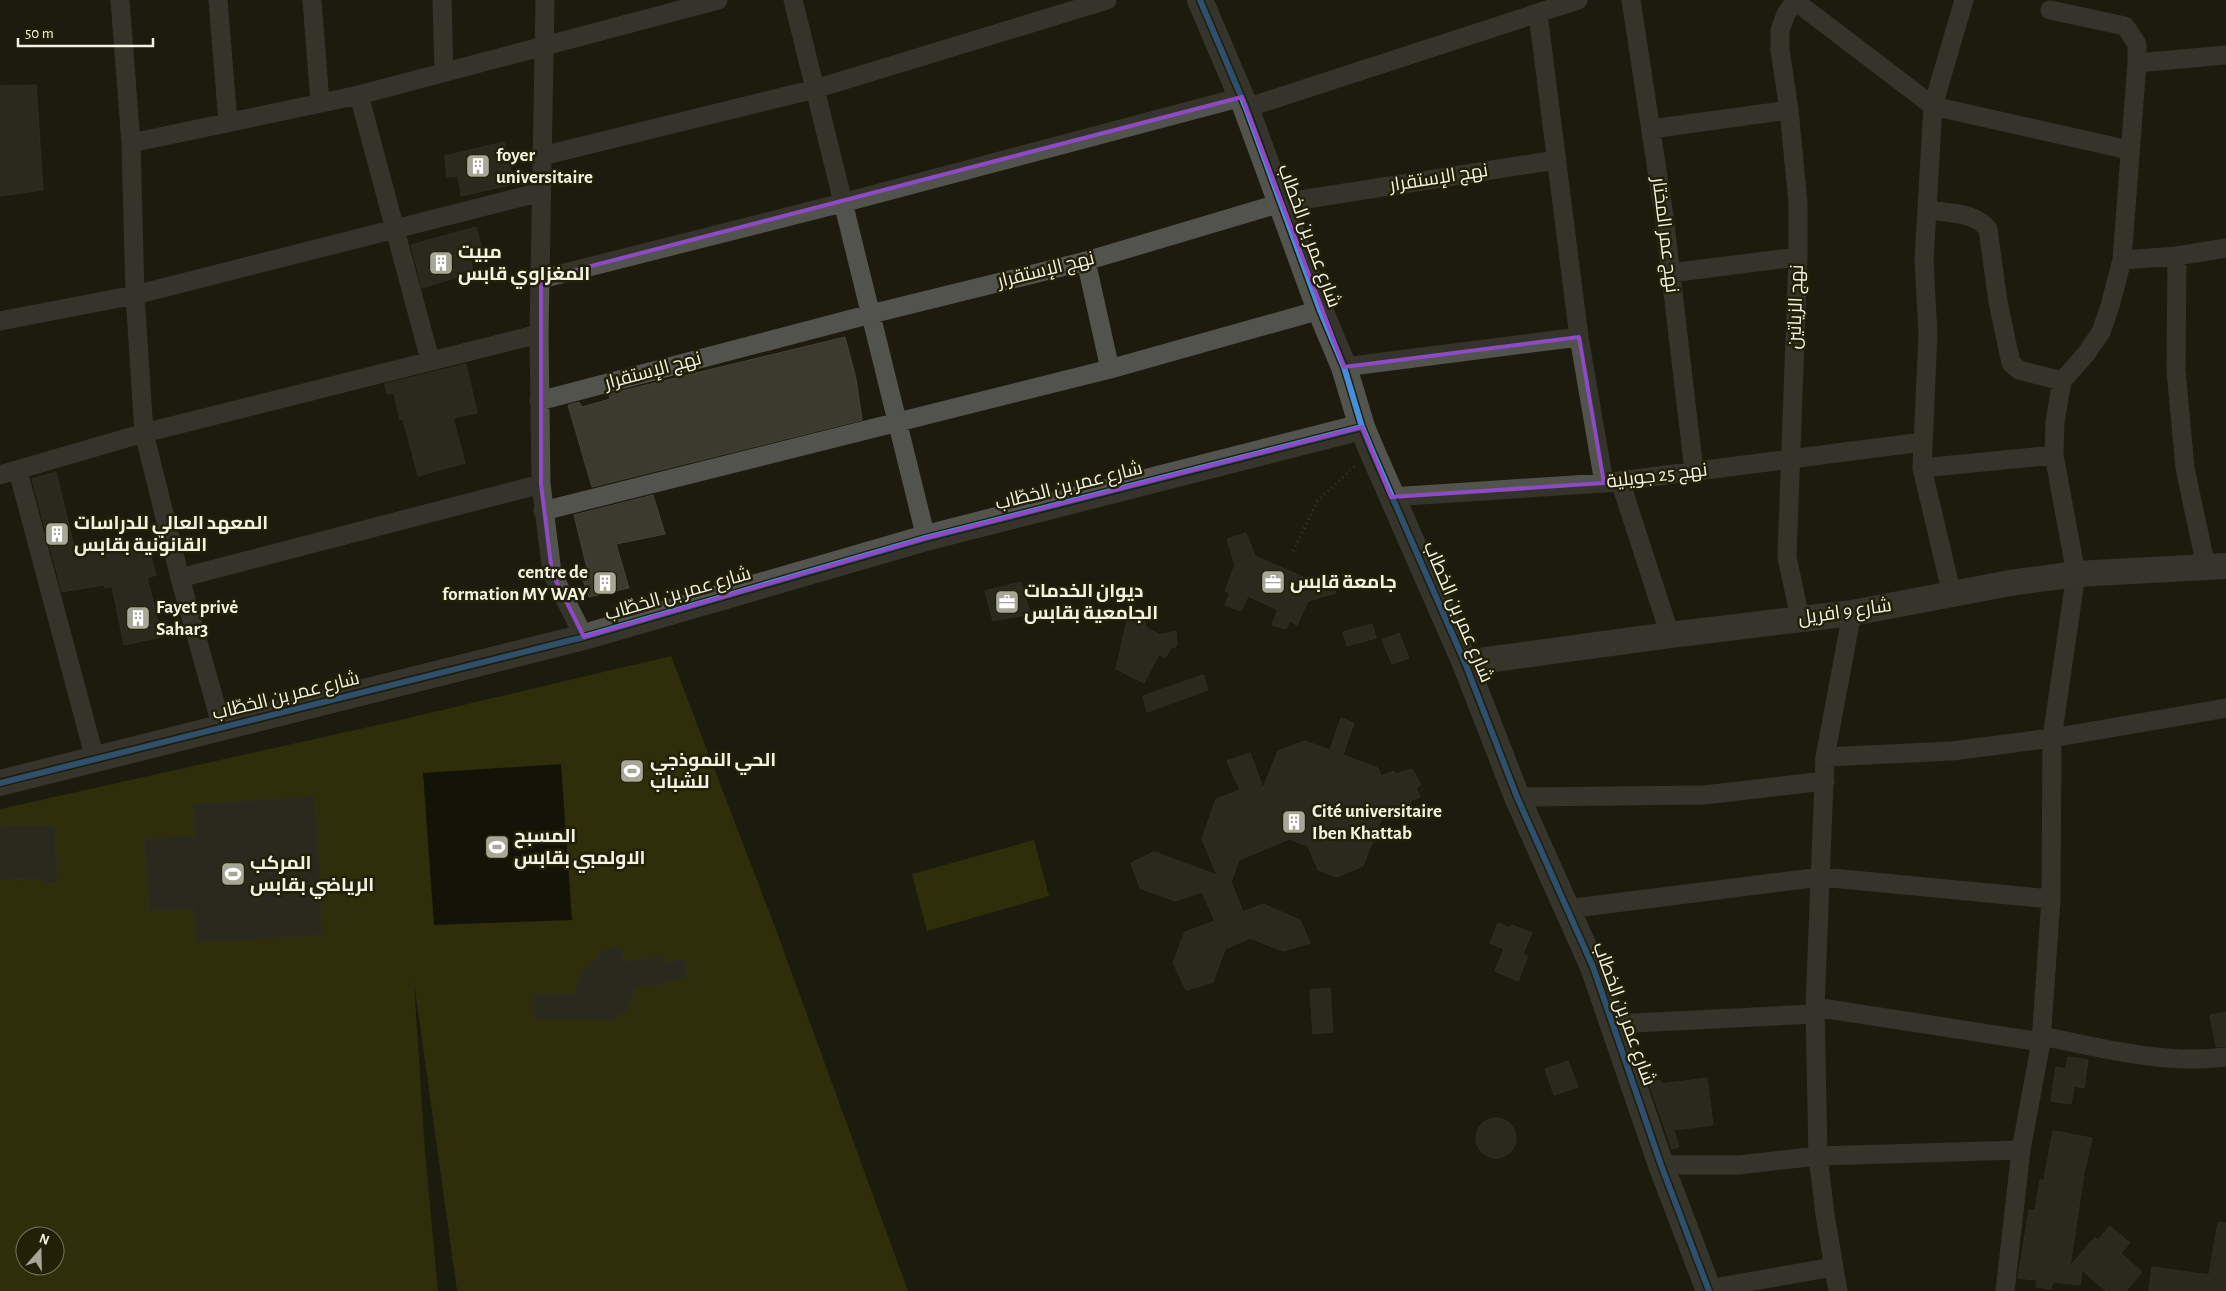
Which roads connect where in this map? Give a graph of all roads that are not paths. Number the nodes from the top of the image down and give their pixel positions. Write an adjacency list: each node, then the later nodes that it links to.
1 (120, 0): 28 (street)
2 (218, 0): 26 (street)
3 (312, 0): 22 (street)
4 (442, 0): 19 (street)
5 (545, 0): 16 (street)
6 (718, 0): 16 (street)
7 (793, 0): 20 (street)
8 (1108, 0): 20 (street)
9 (1200, 0): 23 (street, شارع عمر بن الخطاب)
10 (1578, 0): 15 (street)
11 (1631, 0): 27 (street, نهج عمر المختار)
12 (1796, 0): 24 (street); 25 (street, نهج الزياتين)
13 (1964, 0): 24 (street)
14 (2050, 10): 18 (street)
15 (1538, 14): 23 (street); 31 (street)
16 (544, 48): 19 (street); 30 (street)
17 (2226, 55): 18 (street)
18 (2138, 63): 29 (street)
19 (444, 71): 21 (street)
20 (815, 89): 30 (street); 33 (street)
21 (359, 95): 22 (street); 36 (street)
22 (320, 103): 26 (street)
23 (1244, 103): 33 (street); 34 (street, شارع عمر بن الخطاب)
24 (1933, 106): 29 (street); 35 (street)
25 (1789, 110): 27 (street); 39 (street, نهج الزياتين)
26 (228, 122): 28 (street)
27 (1651, 129): 42 (street, نهج عمر المختار)
28 (130, 143): 44 (street)
29 (2129, 150): 40 (street)
30 (542, 156): 32 (street)
31 (1556, 160): 34 (street, نهج الإستقرار); 49 (street)
32 (541, 192): 36 (street); 43 (street)
33 (842, 203): 43 (street); 46 (street)
34 (1281, 203): 41 (street, نهج الإستقرار); 45 (street, شارع عمر بن الخطاب)
35 (1927, 210): 53 (street); 58 (street)
36 (394, 230): 44 (street); 50 (street)
37 (2226, 248): 38 (street)
38 (2177, 256): 40 (street); 70 (street)
39 (1798, 257): 42 (street); 60 (street, نهج الزياتين)
40 (2122, 260): 53 (street)
41 (1086, 261): 46 (street, نهج الإستقرار); 52 (street)
42 (1670, 273): 63 (street, نهج عمر المختار)
43 (541, 279): 48 (street)
44 (135, 295): 47 (street); 57 (street)
45 (1320, 310): 51 (street, شارع عمر بن الخطاب); 52 (street)
46 (870, 314): 54 (street, نهج الإستقرار); 55 (street)
47 (0, 321)
48 (539, 334): 50 (street); 54 (street)
49 (1579, 337): 51 (street); 65 (street)
50 (430, 360): 57 (street)
51 (1344, 367): 56 (street, شارع عمر بن الخطاب)
52 (1110, 369): 55 (street)
53 (2062, 380): 59 (street)
54 (539, 401): 66 (street)
55 (898, 423): 68 (street); 69 (street)
56 (1362, 426): 67 (street, شارع عمر بن الخطاب); 69 (street, شارع عمر بن الخطّاب)
57 (144, 433): 62 (street); 72 (street)
58 (1922, 442): 60 (street, نهج 25 جويلية); 61 (street)
59 (2054, 455): 61 (street); 71 (street)
60 (1789, 461): 63 (street, نهج 25 جويلية); 75 (street, نهج الزياتين)
61 (1922, 468): 73 (street)
62 (18, 470): 64 (street); 83 (street)
63 (1694, 471): 65 (street, نهج 25 جويلية)
64 (0, 475)
65 (1612, 482): 67 (street, نهج 25 جويلية); 76 (street)
66 (541, 484): 68 (street); 72 (street)
67 (1391, 497): 78 (street, شارع عمر بن الخطاب)
68 (543, 511): 77 (street)
69 (926, 538): 77 (street, شارع عمر بن الخطّاب)
70 (2216, 567): 71 (street, شارع 9 افريل)
71 (2076, 574): 73 (street, شارع 9 افريل); 81 (street)
72 (180, 578): 80 (street)
73 (1952, 595): 74 (street, شارع 9 افريل)
74 (1852, 613): 75 (street, شارع 9 افريل); 82 (street)
75 (1800, 618): 76 (street, شارع 9 افريل)
76 (1670, 635): 78 (street, شارع 9 افريل)
77 (584, 637): 80 (street, شارع عمر بن الخطّاب)
78 (1464, 663): 86 (street, شارع عمر بن الخطاب)
79 (2226, 708): 81 (street)
80 (222, 728): 83 (street, شارع عمر بن الخطّاب)
81 (2052, 738): 82 (street); 88 (street)
82 (1825, 757): 84 (street)
83 (95, 759): 85 (street, شارع عمر بن الخطّاب)
84 (1825, 782): 86 (street); 87 (street)
85 (0, 783)
86 (1517, 797): 89 (street, شارع عمر بن الخطاب)
87 (1821, 877): 88 (street); 89 (street); 90 (street)
88 (2051, 899): 92 (street)
89 (1567, 909): 91 (street, شارع عمر بن الخطاب)
90 (1815, 1010): 91 (street); 92 (street); 95 (street)
91 (1614, 1024): 96 (street, شارع عمر بن الخطاب)
92 (2041, 1039): 93 (street); 94 (street)
93 (2226, 1057)
94 (2021, 1150): 95 (street); 100 (street)
95 (1818, 1156): 96 (street); 97 (street)
96 (1661, 1165): 98 (street, شارع عمر بن الخطاب)
97 (1834, 1266): 98 (street); 99 (street)
98 (1709, 1290)
99 (1838, 1291)
100 (2005, 1291)

